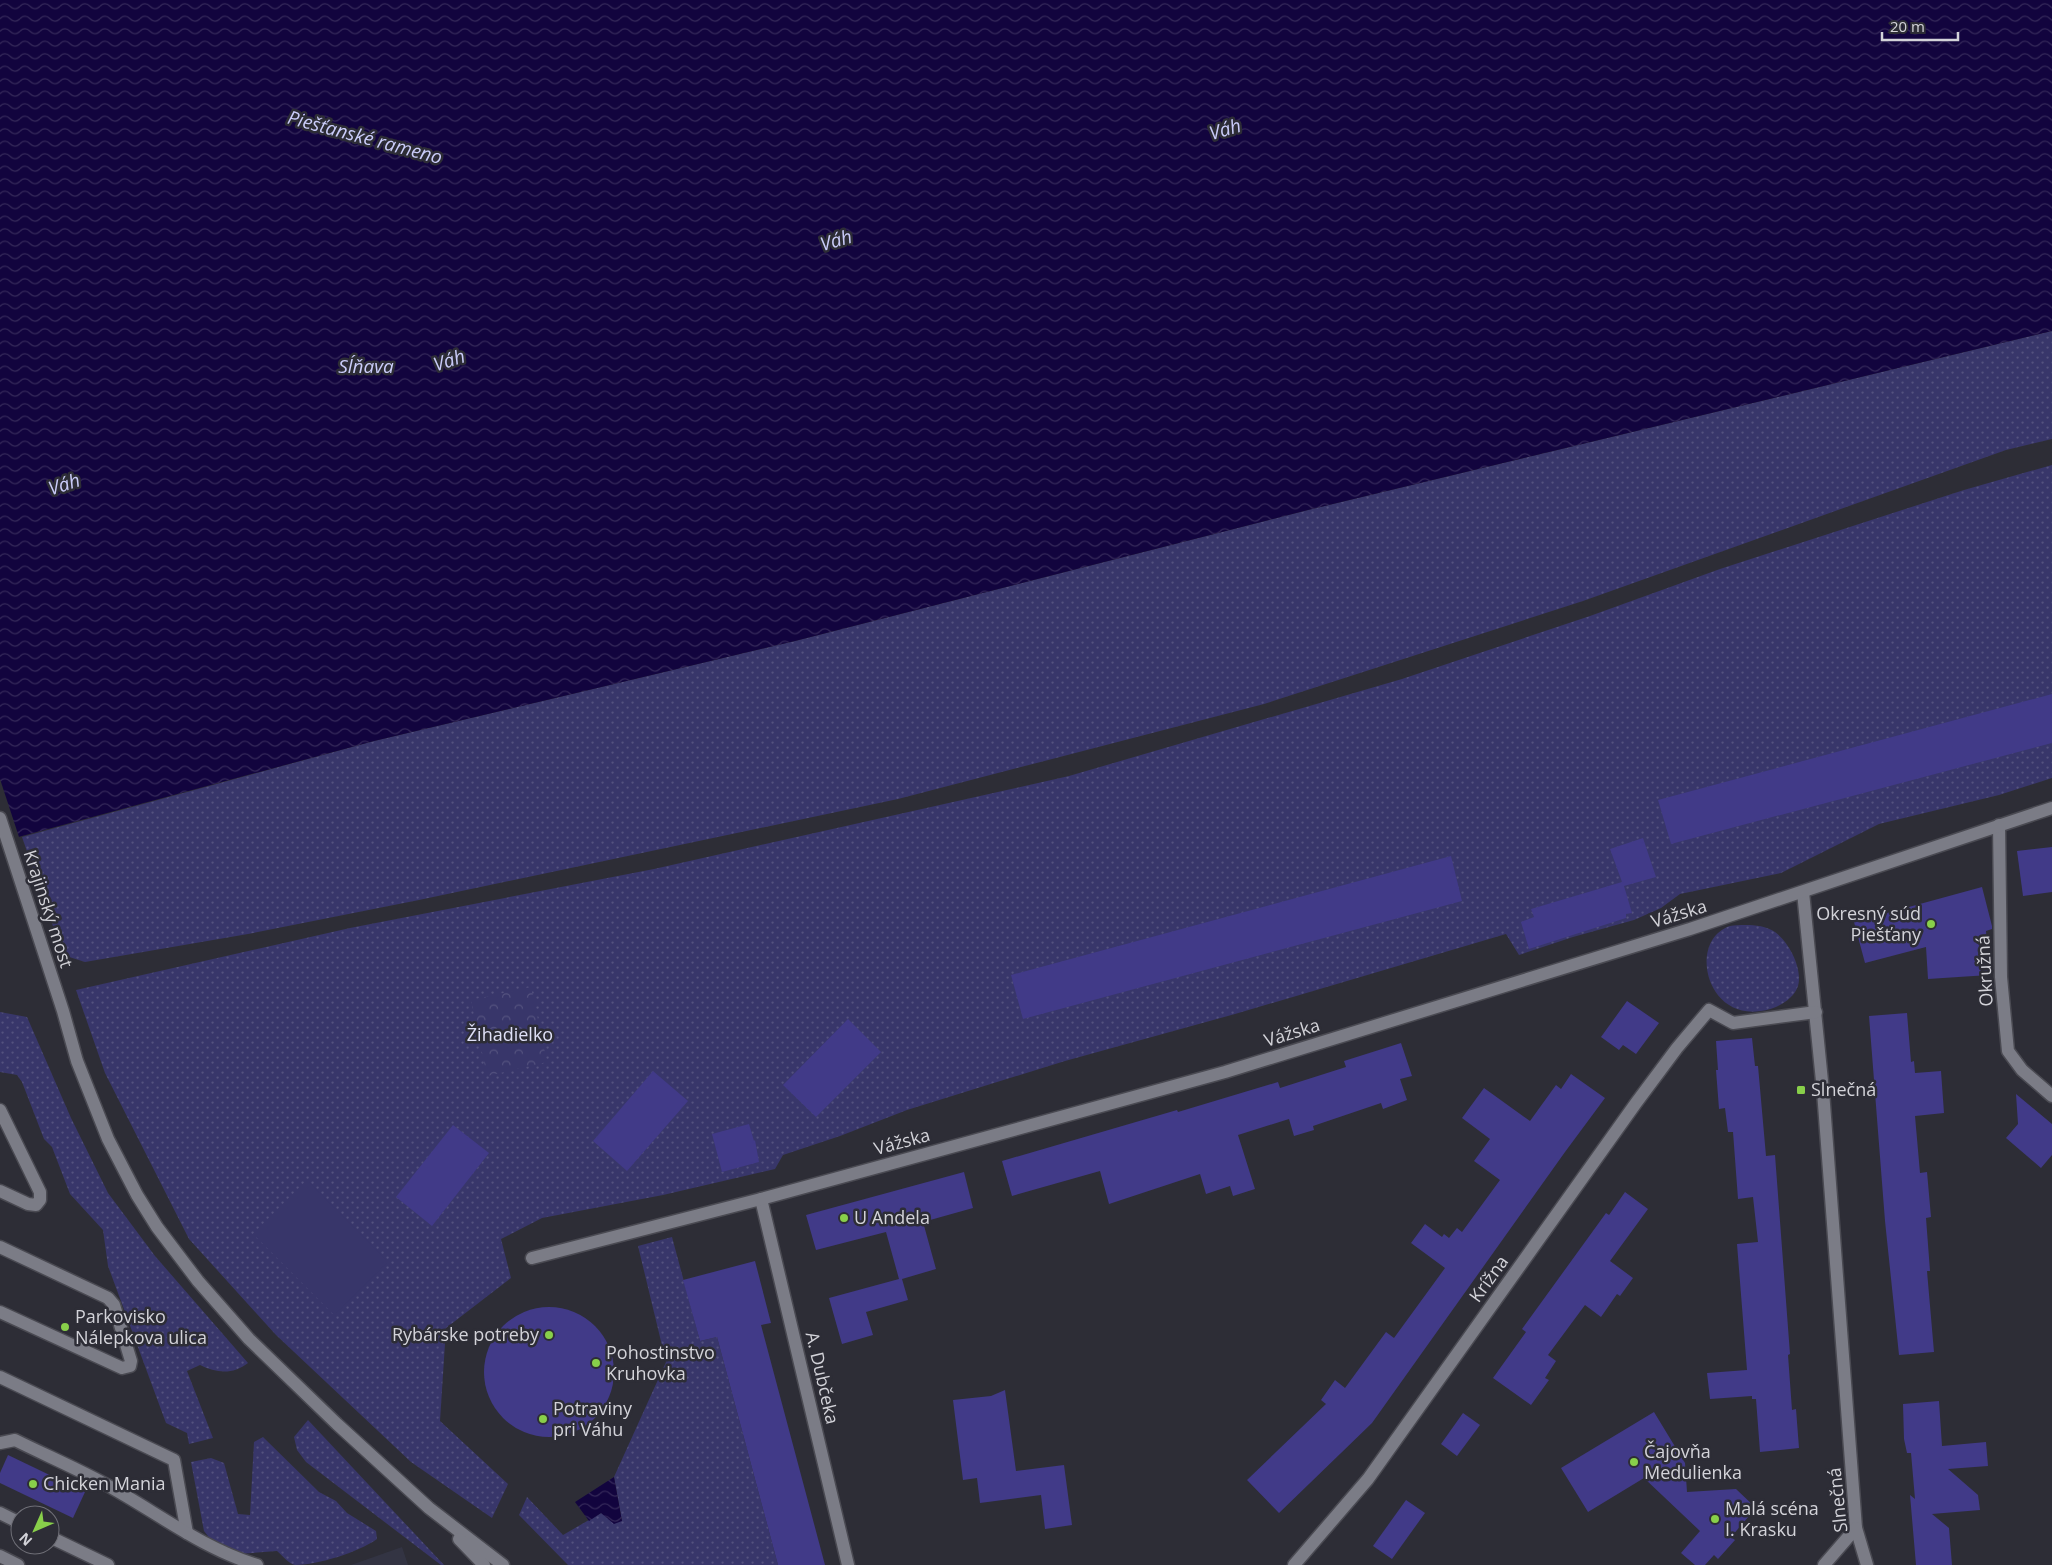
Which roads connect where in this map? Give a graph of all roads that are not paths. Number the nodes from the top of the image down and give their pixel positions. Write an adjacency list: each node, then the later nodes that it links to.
1 (2052, 808): 3 (street, Vážska)
2 (0, 818): 15 (street, Krajinský most)
3 (1998, 825): 4 (street, Vážska); 6 (street, Okružná)
4 (1803, 892): 5 (street, Slnečná); 9 (street, Vážska)
5 (1816, 1012): 16 (street, Slnečná); 26 (street, Krížna)
6 (2052, 1096)
7 (0, 1110): 8 (street)
8 (0, 1191)
9 (761, 1198): 11 (street, Vážska); 25 (street, A. Dubčeka)
10 (0, 1247): 12 (street)
11 (532, 1258)
12 (0, 1312)
13 (0, 1378): 17 (street)
14 (0, 1443): 17 (street)
15 (430, 1508): 23 (street); 24 (street)
16 (1856, 1528): 27 (street); 28 (street, Slnečná)
17 (188, 1533): 22 (street)
18 (60, 1542): 21 (street)
19 (0, 1556): 20 (street)
20 (18, 1565)
21 (108, 1565)
22 (257, 1565)
23 (484, 1565)
24 (503, 1565)
25 (848, 1565)
26 (1294, 1565)
27 (1824, 1565)
28 (1867, 1565)

